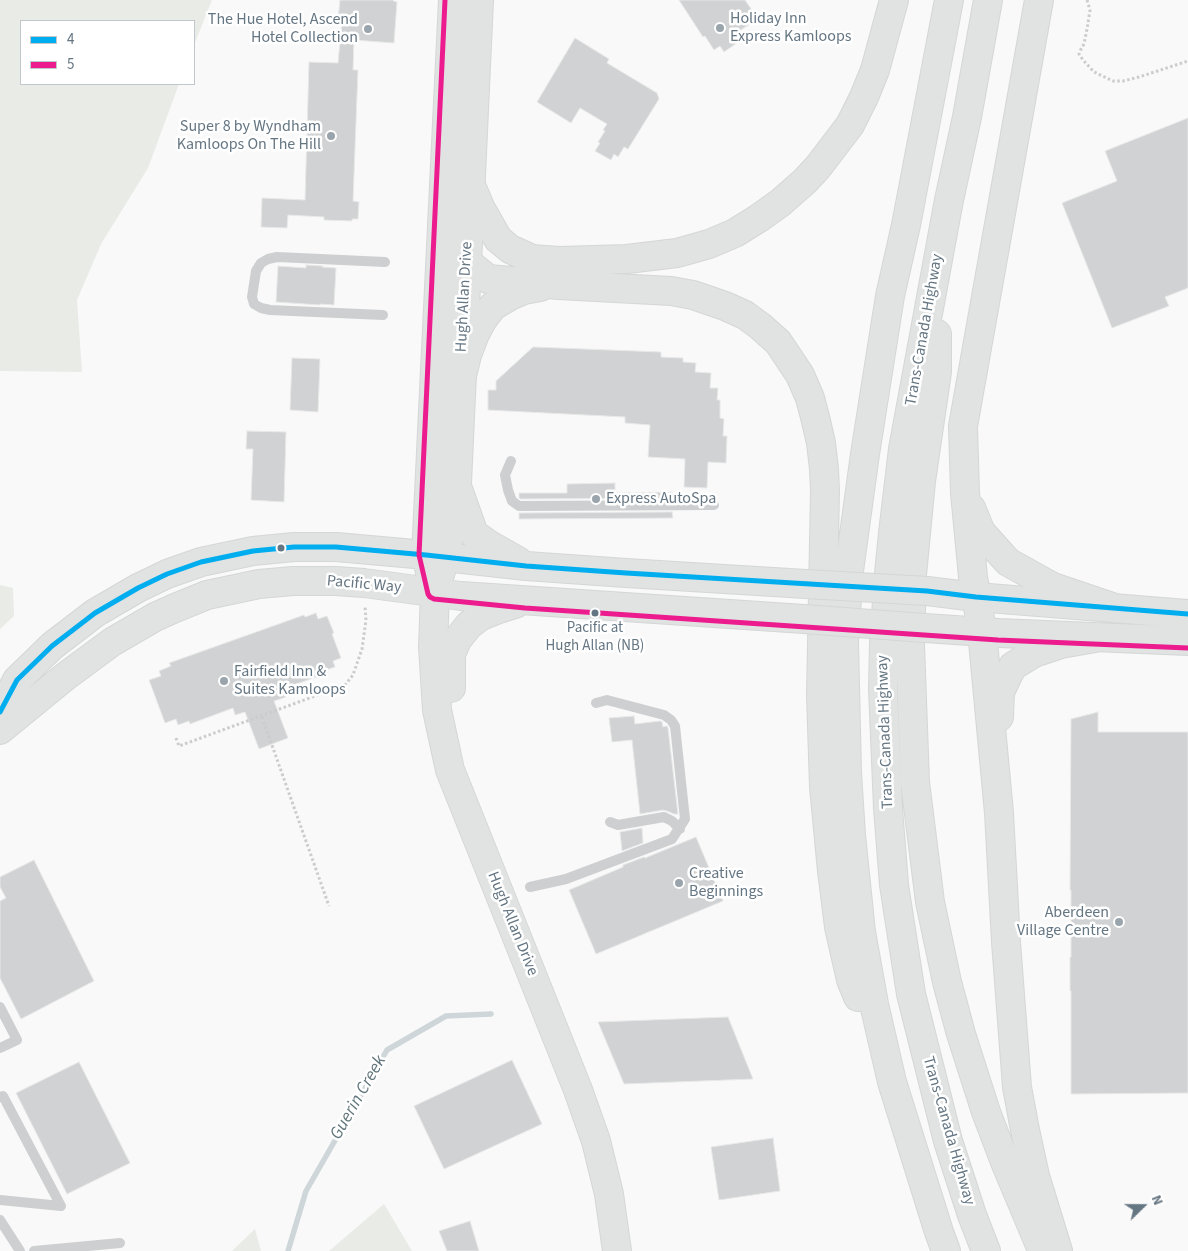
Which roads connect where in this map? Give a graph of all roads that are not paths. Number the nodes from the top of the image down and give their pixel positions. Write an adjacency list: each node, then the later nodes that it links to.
1 (453, 0): 8 (main road, Hugh Allan Drive)
2 (478, 0): 7 (main road, Hugh Allan Drive)
3 (894, 0): 7 (main road)
4 (949, 0): 41 (main road)
5 (988, 0): 11 (main road, Trans-Canada Highway)
6 (1039, 0): 17 (main road)
7 (470, 183): 10 (main road, Hugh Allan Drive)
8 (442, 228): 10 (main road); 19 (main road, Hugh Allan Drive)
9 (385, 262): 13 (lane)
10 (467, 262): 12 (main road); 14 (main road, Hugh Allan Drive)
11 (937, 262): 50 (main road, Trans-Canada Highway); 51 (main road)
12 (559, 285): 14 (main road); 41 (main road)
13 (383, 315)
14 (461, 380): 16 (main road, Hugh Allan Drive)
15 (511, 461): 18 (lane)
16 (456, 483): 19 (main road, Hugh Allan Drive); 20 (main road)
17 (965, 493): 22 (main road); 24 (main road)
18 (714, 505)
19 (435, 556): 20 (main road); 21 (main road, Hugh Allan Drive); 25 (main road)
20 (526, 566): 22 (main road, bridge)
21 (435, 592): 23 (main road, Pacific Way); 29 (main road, Pacific Way); 34 (main road, Hugh Allan Drive)
22 (976, 597): 24 (main road); 27 (main road)
23 (526, 601): 27 (main road, Pacific Way, bridge); 34 (main road)
24 (1112, 607): 26 (main road)
25 (95, 613): 29 (main road); 32 (main road)
26 (1188, 614)
27 (982, 631): 28 (main road, Pacific Way); 35 (main road)
28 (1095, 638): 30 (main road, Pacific Way); 35 (main road)
29 (112, 642): 33 (main road, Pacific Way)
30 (1188, 642)
31 (596, 703): 37 (lane)
32 (0, 712)
33 (0, 730)
34 (450, 770): 48 (main road, Hugh Allan Drive)
35 (999, 813): 52 (main road)
36 (610, 822): 37 (lane)
37 (680, 829): 38 (lane)
38 (530, 887)
39 (0, 1007): 40 (lane)
40 (0, 1048)
41 (892, 1082): 49 (main road)
42 (0, 1097): 43 (lane)
43 (0, 1200)
44 (0, 1220): 46 (lane)
45 (120, 1243): 47 (lane)
46 (20, 1251)
47 (34, 1251)
48 (617, 1251)
49 (946, 1251)
50 (986, 1251)
51 (1042, 1251)
52 (1058, 1251)

